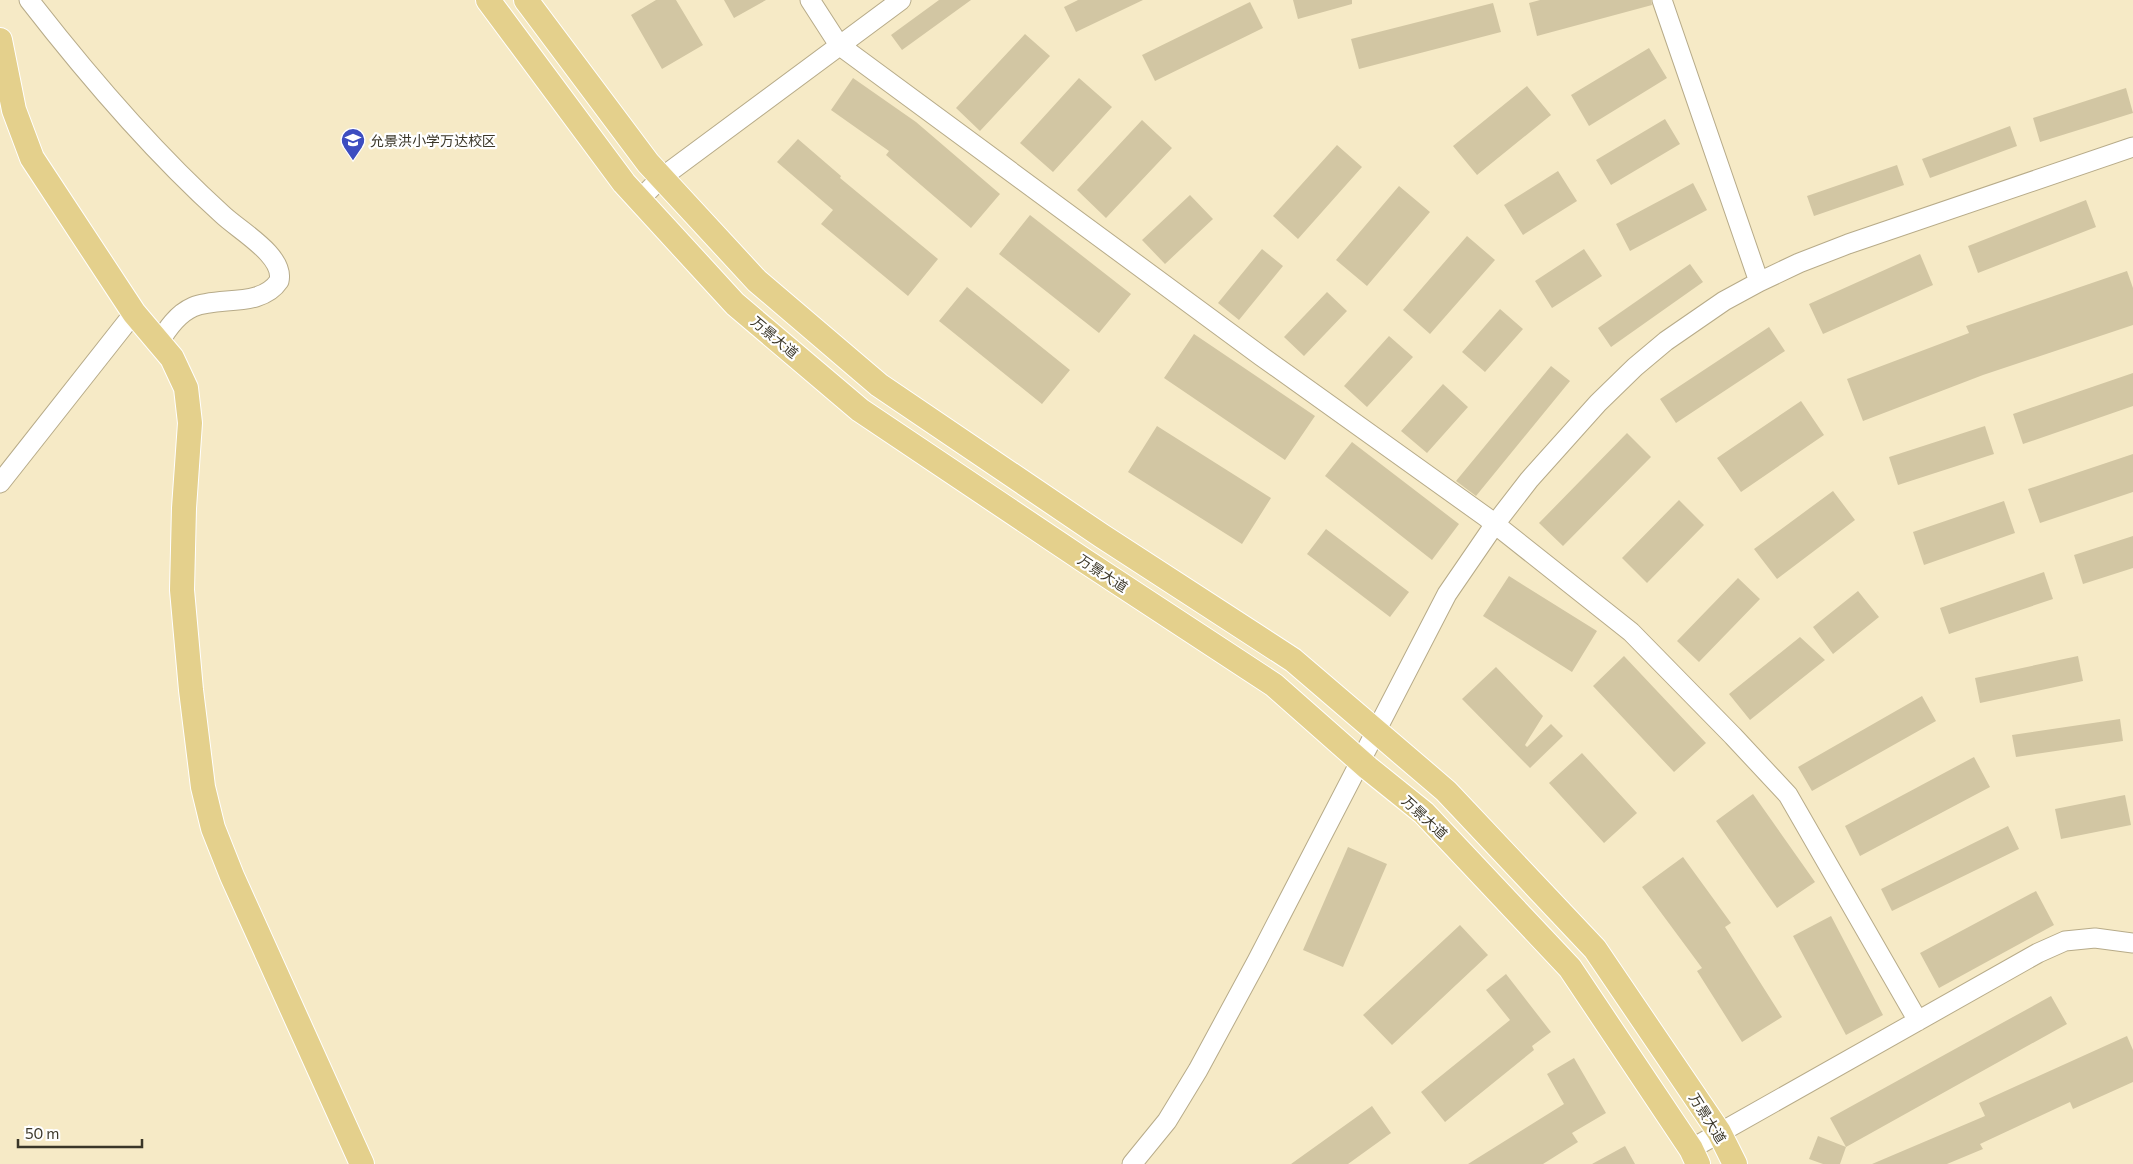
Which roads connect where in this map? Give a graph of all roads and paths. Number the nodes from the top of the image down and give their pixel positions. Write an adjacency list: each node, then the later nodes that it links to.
1 (29, 0): 14 (street)
2 (488, 0): 11 (main road, 万景大道)
3 (526, 0): 10 (main road, 万景大道)
4 (810, 0): 8 (street)
5 (901, 0): 8 (street)
6 (1662, 0): 12 (street)
7 (0, 40): 13 (main road)
8 (838, 45): 10 (street); 16 (street)
9 (2133, 147): 12 (street)
10 (661, 178): 11 (street); 17 (main road, 万景大道)
11 (639, 200): 18 (main road, 万景大道)
12 (1758, 282): 16 (street)
13 (134, 313): 14 (main road); 15 (street)
14 (159, 343): 23 (main road)
15 (0, 483)
16 (1495, 524): 17 (street); 20 (street)
17 (1376, 731): 18 (street); 21 (main road, 万景大道)
18 (1360, 761): 22 (main road, 万景大道); 24 (street)
19 (2133, 943): 20 (street)
20 (1918, 1021): 21 (street)
21 (1719, 1132): 22 (street); 25 (main road, 万景大道)
22 (1695, 1157)
23 (362, 1164)
24 (1132, 1164)
25 (1735, 1164)

